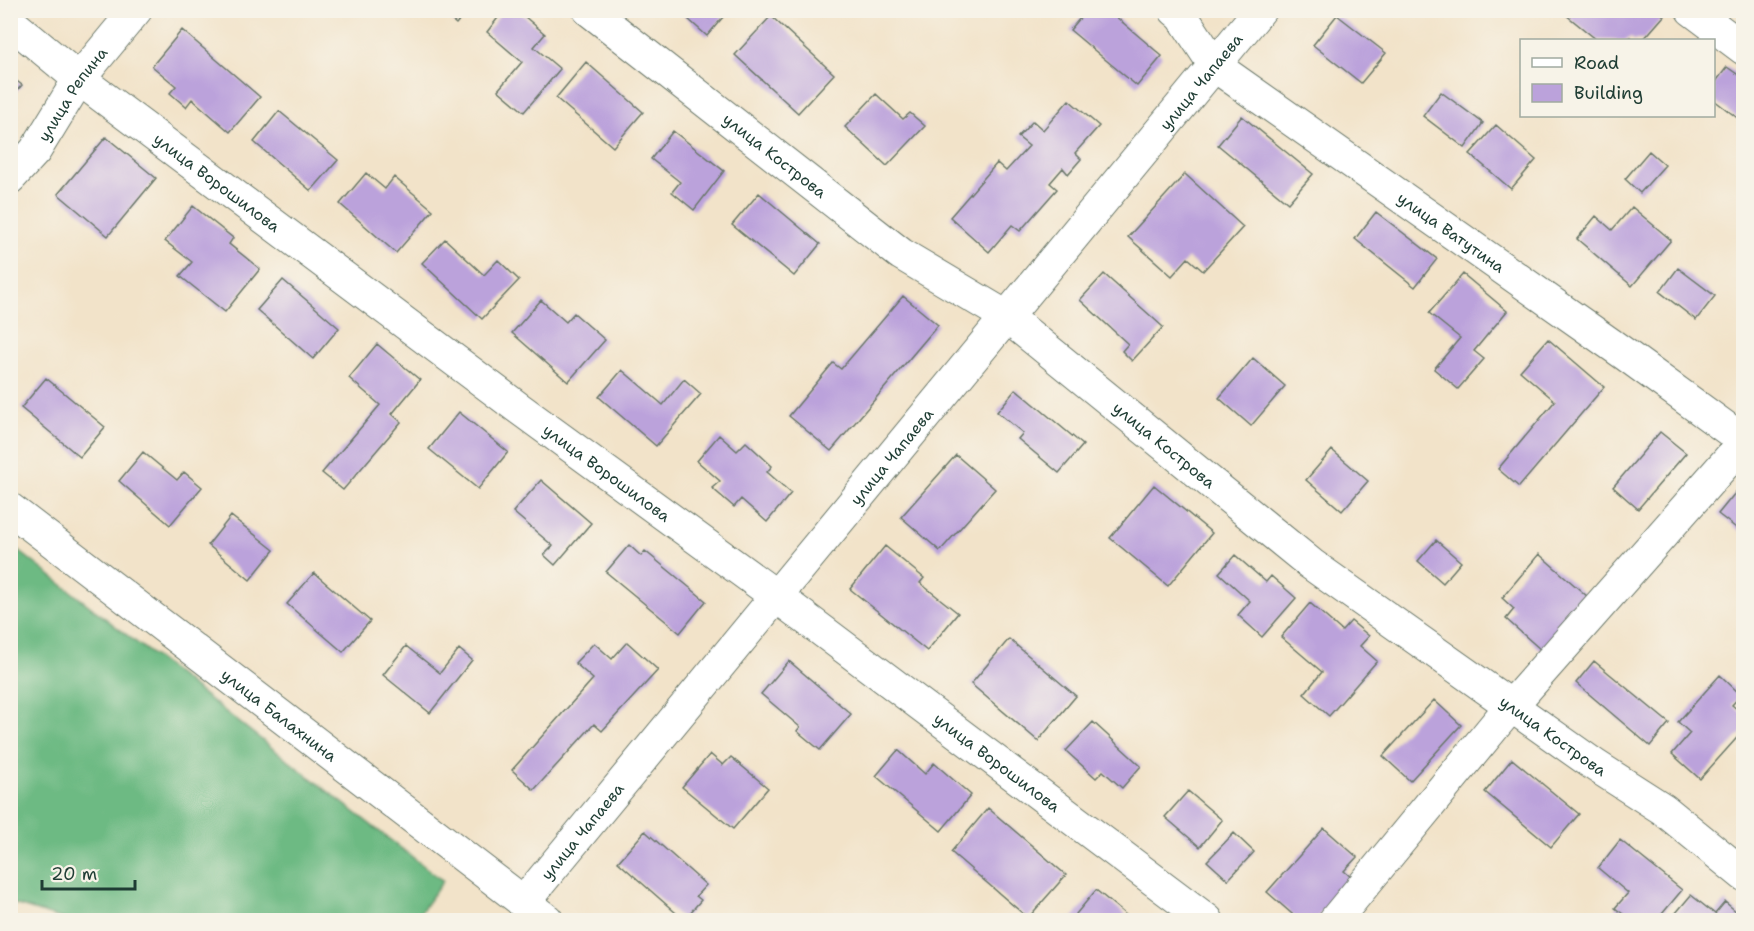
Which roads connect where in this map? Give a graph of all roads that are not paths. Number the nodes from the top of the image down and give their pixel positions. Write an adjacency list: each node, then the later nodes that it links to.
1 (136, 10): 9 (street, улица Репина)
2 (589, 10): 11 (street, улица Кострова)
3 (1175, 10): 8 (street, улица Ватутина)
4 (1260, 10): 8 (street, улица Чапаева)
5 (1692, 10): 7 (street)
6 (10, 22): 9 (street, улица Ворошилова)
7 (1743, 49)
8 (1215, 66): 11 (street, улица Чапаева); 12 (street, улица Ватутина)
9 (79, 79): 10 (street, улица Репина); 14 (street, улица Ворошилова)
10 (10, 178)
11 (1007, 317): 14 (street, улица Чапаева); 15 (street, улица Кострова)
12 (1743, 441): 15 (street)
13 (10, 509): 17 (street, улица Балахнина)
14 (776, 596): 17 (street, улица Чапаева); 18 (street, улица Ворошилова)
15 (1511, 706): 16 (street, улица Кострова); 19 (street)
16 (1743, 874)
17 (535, 912)
18 (1207, 921)
19 (1335, 921)

